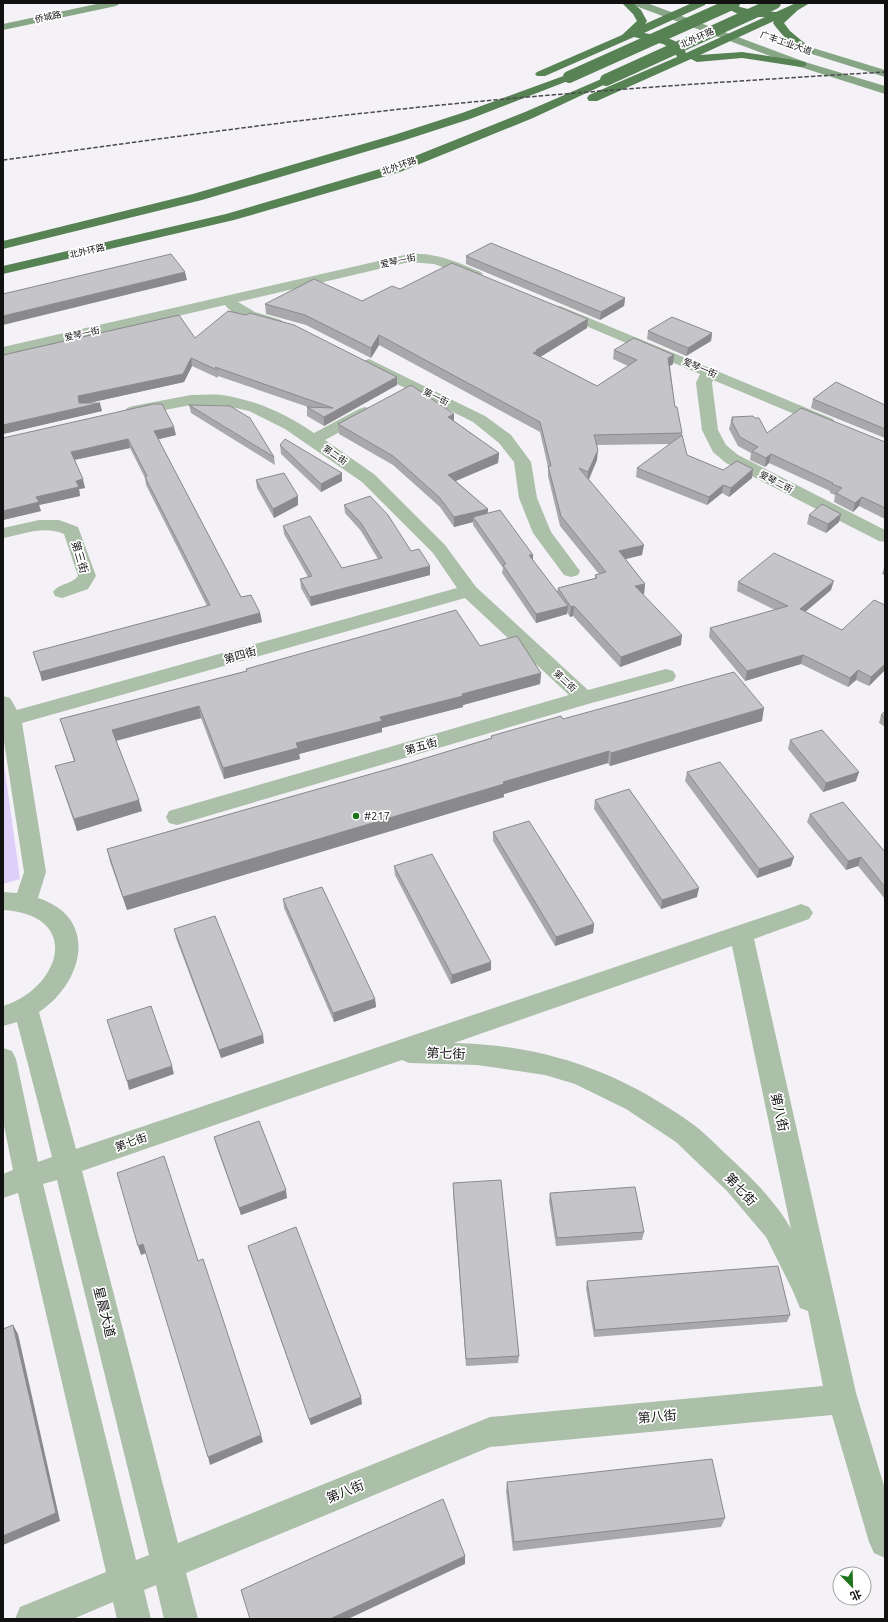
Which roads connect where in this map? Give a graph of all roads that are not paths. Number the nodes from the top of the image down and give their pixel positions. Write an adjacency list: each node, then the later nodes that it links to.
1 (93, 3): 13 (street, 侨城路)
2 (116, 3): 14 (street, 侨城路)
3 (627, 3): 17 (highway)
4 (636, 3): 12 (street, 广丰工业大道)
5 (672, 3): 11 (street, 广丰工业大道)
6 (701, 3): 11 (highway)
7 (728, 3): 10 (highway)
8 (734, 3): 29 (highway, 北外环路, bridge)
9 (775, 3): 30 (highway, 北外环路, bridge)
10 (795, 7): 15 (highway); 20 (highway)
11 (687, 8): 12 (highway); 15 (street, 广丰工业大道)
12 (672, 16): 17 (highway); 18 (street, 广丰工业大道)
13 (3, 22)
14 (3, 27)
15 (748, 29): 16 (street, 广丰工业大道); 18 (highway)
16 (761, 34)
17 (629, 36): 21 (highway); 25 (highway)
18 (730, 38): 21 (highway); 22 (street, 广丰工业大道)
19 (774, 39): 20 (street, 广丰工业大道)
20 (808, 51): 23 (street, 广丰工业大道)
21 (678, 61): 22 (highway); 30 (highway)
22 (801, 64): 26 (street, 广丰工业大道)
23 (864, 68): 24 (street, 广丰工业大道); 26 (street)
24 (885, 74)
25 (534, 77)
26 (842, 78): 28 (street, 广丰工业大道)
27 (513, 86): 29 (highway)
28 (885, 90)
29 (398, 138): 31 (highway, 北外环路)
30 (395, 169): 33 (highway, 北外环路)
31 (116, 217): 32 (highway); 34 (highway, 北外环路)
32 (3, 238)
33 (131, 240): 35 (highway, 北外环路); 36 (highway)
34 (3, 245)
35 (3, 270)
36 (3, 282)
37 (491, 282): 38 (street, 爱琴一街)
38 (228, 300): 40 (street); 41 (street, 爱琴一街)
39 (550, 306): 43 (street, 爱琴一街)
40 (293, 328)
41 (3, 352)
42 (356, 357): 44 (street, 第一街)
43 (709, 372): 46 (street, 爱琴一街); 49 (street, 爱琴二街)
44 (412, 385): 47 (street); 50 (street, 第一街)
45 (117, 414): 47 (street, 第二街)
46 (841, 428)
47 (313, 440): 51 (street, 第二街)
48 (3, 533): 52 (street, 第三街)
49 (885, 537)
50 (571, 571)
51 (469, 590): 54 (street, 第二街); 55 (street, 第四街)
52 (62, 592)
53 (666, 676): 54 (street, 第五街)
54 (584, 698): 56 (street, 第五街)
55 (7, 711): 57 (street)
56 (177, 817)
57 (14, 902): 60 (street)
58 (801, 913): 59 (street, 第七街)
59 (741, 934): 61 (street, 第七街); 65 (street, 第八街)
60 (14, 1011): 63 (street, 星晨大道)
61 (396, 1051): 63 (street, 第七街); 65 (street, 第七街)
62 (4, 1069): 64 (street)
63 (67, 1164): 64 (street, 第七街); 67 (street, 星晨大道)
64 (15, 1182): 69 (street)
65 (842, 1399): 66 (street, 第七街); 67 (street, 第八街)
66 (885, 1542)
67 (167, 1564): 68 (street, 第八街); 70 (street, 星晨大道)
68 (32, 1619)
69 (134, 1619)
70 (181, 1619)

